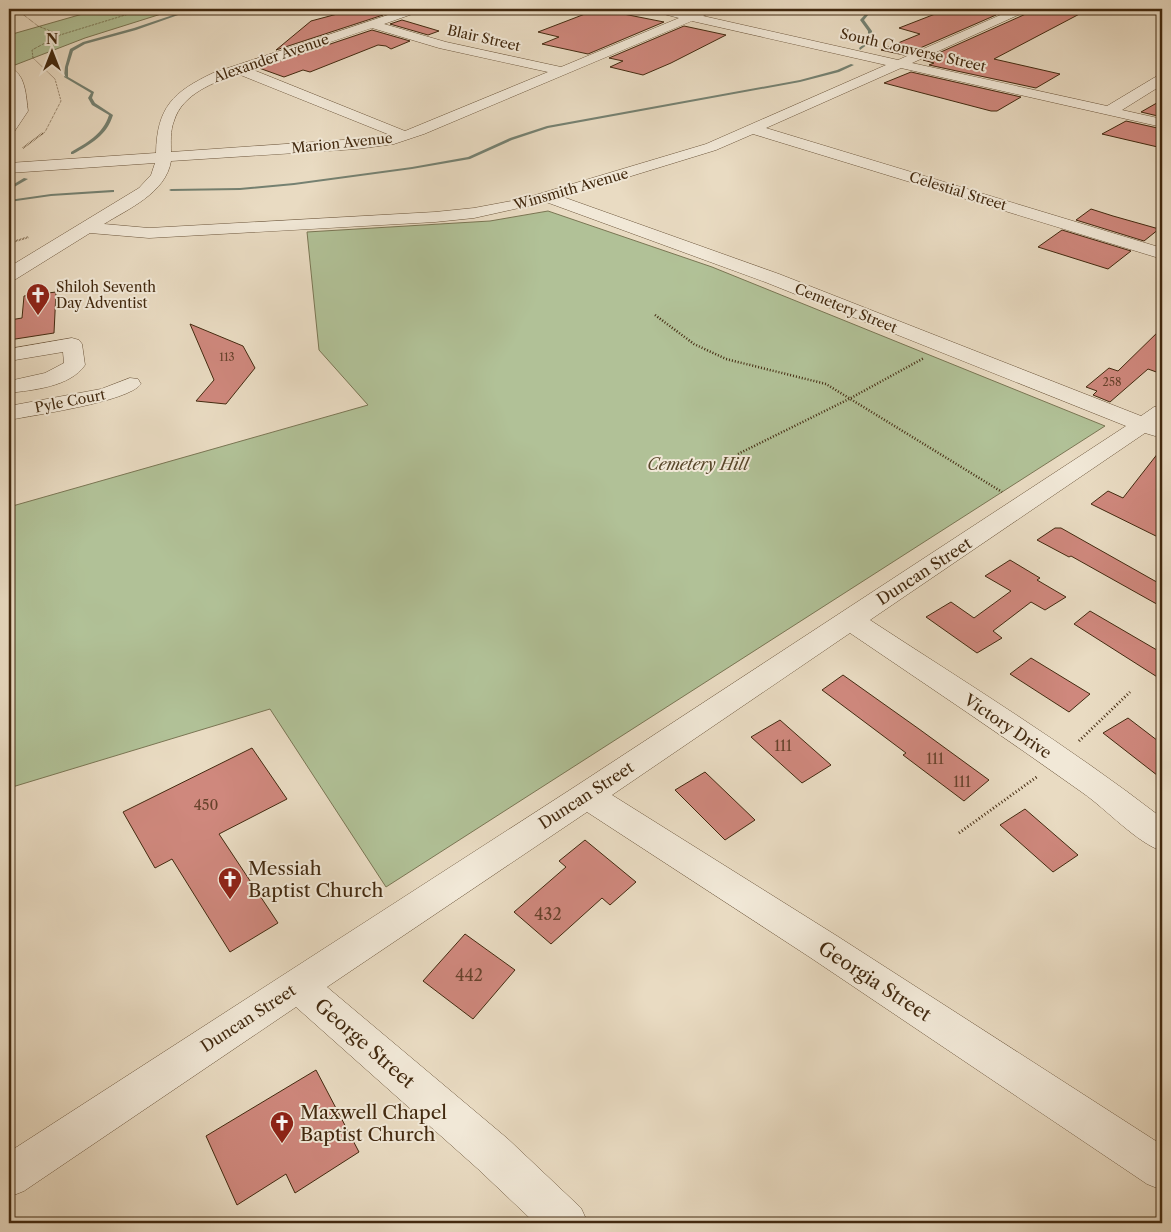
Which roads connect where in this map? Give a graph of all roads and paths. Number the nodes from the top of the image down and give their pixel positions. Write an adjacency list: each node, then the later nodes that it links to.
1 (16, 9): 9 (path)
2 (145, 9): 9 (path)
3 (417, 9): 8 (street, Alexander Avenue)
4 (656, 9): 7 (street, South Converse Street)
5 (710, 9): 7 (street, Marion Avenue)
6 (1023, 9): 10 (street, Winsmith Avenue)
7 (692, 16): 10 (street, South Converse Street); 12 (street, Marion Avenue)
8 (371, 24): 11 (street, Alexander Avenue); 12 (street, Blair Street)
9 (60, 35): 20 (path)
10 (899, 63): 15 (street, South Converse Street); 18 (street, Winsmith Avenue)
11 (238, 68): 19 (street); 21 (street, Alexander Avenue)
12 (561, 71): 19 (street, Marion Avenue)
13 (9, 72): 17 (street)
14 (1162, 79): 15 (street)
15 (1110, 111): 16 (street, South Converse Street)
16 (1162, 123)
17 (9, 129)
18 (753, 129): 23 (street, Winsmith Avenue); 25 (street, Celestial Street)
19 (405, 136): 21 (street, Marion Avenue)
20 (19, 150)
21 (165, 157): 22 (street, Marion Avenue); 24 (street, Alexander Avenue)
22 (9, 168)
23 (547, 197): 24 (street, Winsmith Avenue); 34 (street, Cemetery Street)
24 (87, 227): 26 (street, Alexander Avenue)
25 (1162, 254)
26 (9, 275)
27 (656, 316): 32 (path)
28 (9, 355): 31 (street)
29 (924, 358): 32 (path)
30 (130, 384): 33 (street, Pyle Court)
31 (9, 388)
32 (849, 399): 35 (path); 36 (path)
33 (9, 412)
34 (1156, 423): 37 (street, Duncan Street)
35 (738, 454)
36 (1007, 495)
37 (850, 620): 39 (street, Victory Drive); 40 (street, Duncan Street)
38 (1130, 692): 39 (path)
39 (1060, 760): 41 (path); 42 (street, Victory Drive)
40 (587, 795): 43 (street, Duncan Street); 44 (street, Georgia Street)
41 (959, 833)
42 (1162, 837)
43 (298, 985): 45 (street, Duncan Street); 46 (street, George Street)
44 (1162, 1169)
45 (9, 1176)
46 (566, 1223)

